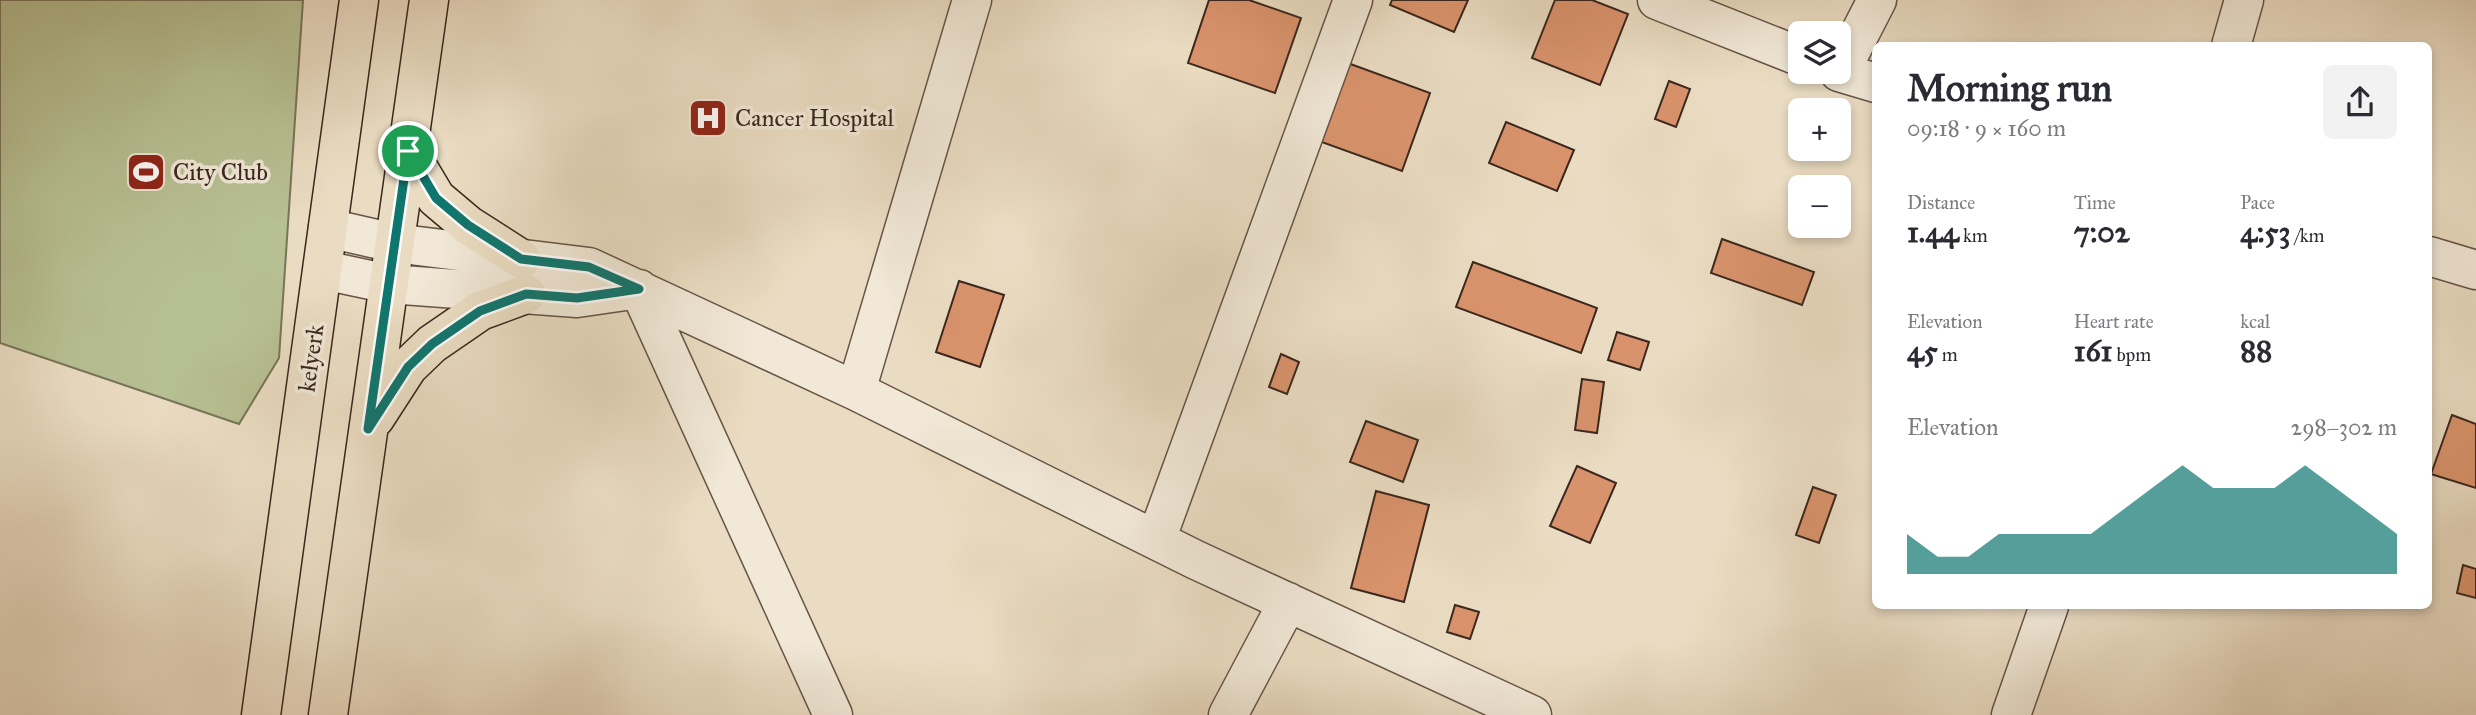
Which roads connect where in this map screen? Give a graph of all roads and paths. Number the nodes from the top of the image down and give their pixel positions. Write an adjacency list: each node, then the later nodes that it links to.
1 (359, 0): 14 (main road, kelyerk)
2 (429, 0): 13 (main road)
3 (972, 0): 22 (street)
4 (1353, 0): 24 (street)
5 (1657, 0): 10 (street)
6 (1877, 0): 9 (street)
7 (2244, 0): 8 (street)
8 (2232, 42)
9 (1851, 49)
10 (1788, 52)
11 (1851, 76): 12 (street)
12 (1872, 82)
13 (408, 151): 15 (main road); 19 (main road)
14 (328, 228): 15 (street); 17 (main road, kelyerk)
15 (394, 243): 19 (street); 20 (main road)
16 (2432, 257): 18 (street)
17 (323, 270): 20 (street); 27 (main road, kelyerk)
18 (2476, 270)
19 (523, 276): 20 (street); 21 (street); 23 (main road)
20 (389, 284): 23 (main road)
21 (639, 289): 22 (street); 29 (street)
22 (856, 391): 24 (street)
23 (368, 429): 28 (main road)
24 (1156, 540): 25 (street)
25 (1288, 602): 30 (street); 31 (street)
26 (2048, 609): 32 (street)
27 (261, 715)
28 (328, 715)
29 (833, 715)
30 (1228, 715)
31 (1532, 715)
32 (2011, 715)

